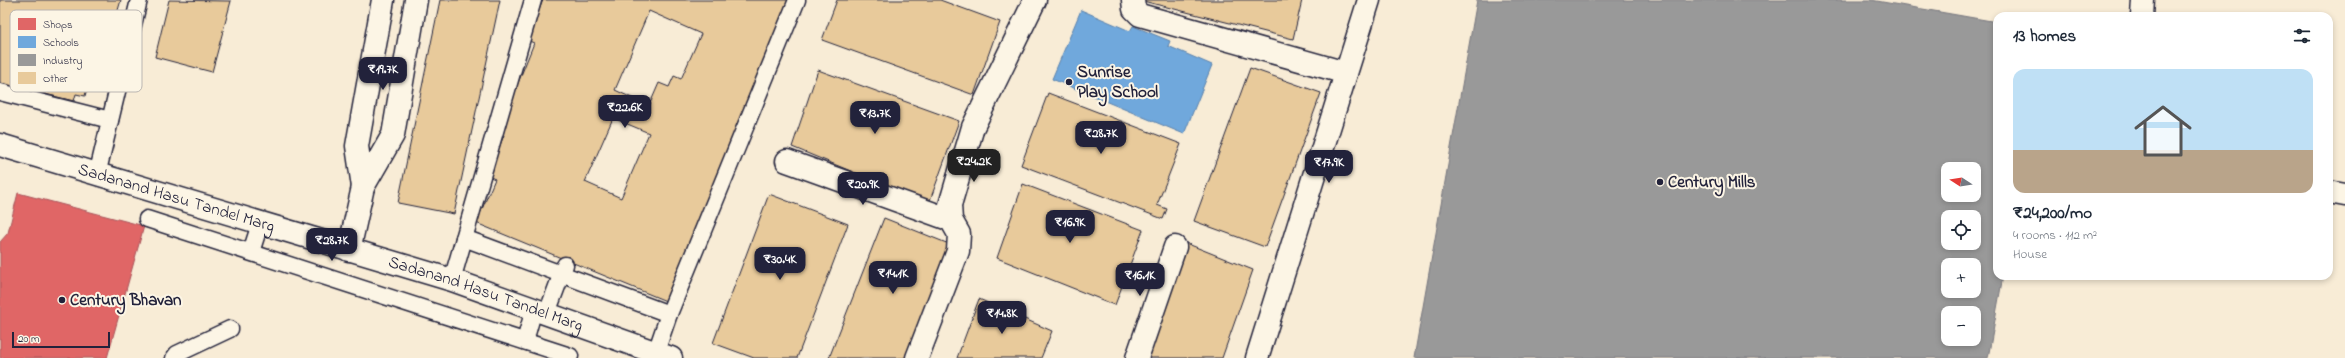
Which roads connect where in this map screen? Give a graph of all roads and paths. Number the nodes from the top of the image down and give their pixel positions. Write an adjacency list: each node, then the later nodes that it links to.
1 (139, 0): 10 (lane)
2 (383, 0): 19 (street)
3 (416, 0): 19 (street)
4 (532, 0): 25 (lane)
5 (798, 0): 32 (lane)
6 (1034, 0): 23 (street)
7 (1133, 0): 12 (street)
8 (1369, 0): 12 (street)
9 (2143, 0): 11 (street)
10 (137, 10)
11 (2142, 12)
12 (1346, 73): 40 (street)
13 (0, 92): 15 (lane)
14 (117, 92): 15 (lane)
15 (110, 120): 18 (lane)
16 (0, 145): 18 (street, Sadanand Hasu Tandel Marg)
17 (787, 161): 23 (street)
18 (96, 175): 24 (street, Sadanand Hasu Tandel Marg)
19 (363, 187): 27 (street)
20 (2333, 193): 21 (street)
21 (2345, 195)
22 (147, 219): 28 (lane)
23 (951, 220): 38 (street)
24 (260, 224): 27 (street, Sadanand Hasu Tandel Marg); 28 (lane)
25 (464, 238): 29 (lane); 30 (lane)
26 (1175, 247): 39 (street)
27 (349, 250): 30 (street, Sadanand Hasu Tandel Marg)
28 (251, 252): 34 (lane)
29 (563, 270): 31 (lane); 32 (lane)
30 (452, 280): 31 (street, Sadanand Hasu Tandel Marg)
31 (540, 311): 34 (lane); 35 (street, Sadanand Hasu Tandel Marg)
32 (669, 314): 35 (lane)
33 (230, 329): 37 (lane)
34 (525, 341): 36 (lane)
35 (664, 355)
36 (570, 356)
37 (174, 358)
38 (917, 358)
39 (1137, 358)
40 (1257, 358)

